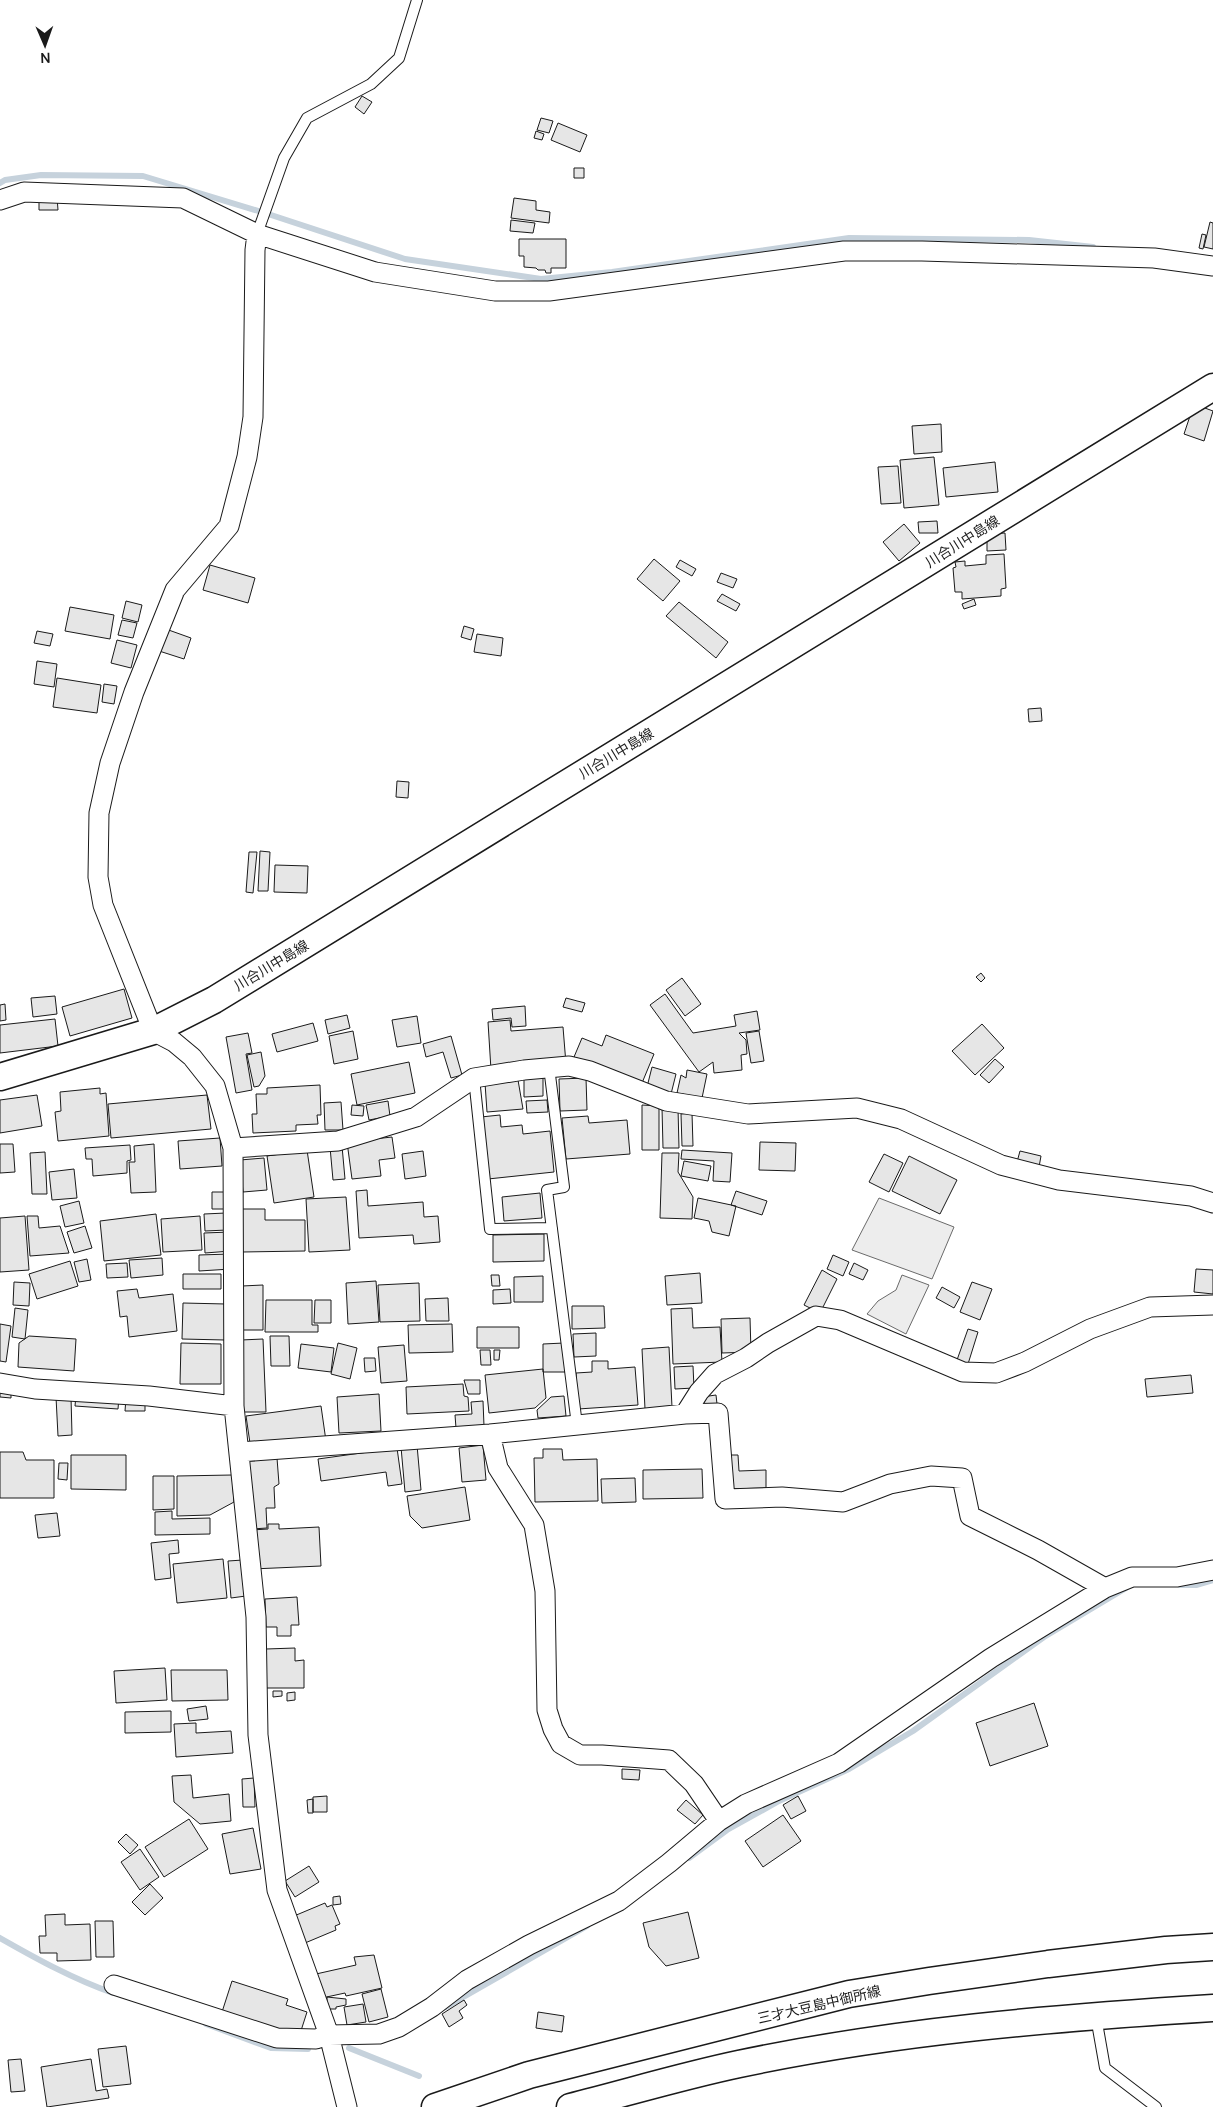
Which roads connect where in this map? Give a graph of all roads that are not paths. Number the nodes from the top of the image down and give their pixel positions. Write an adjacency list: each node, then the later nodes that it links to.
1 (417, 0): 3 (lane)
2 (0, 200): 3 (street)
3 (259, 228): 4 (street); 6 (street)
4 (1213, 266)
5 (1213, 387): 6 (main road, 川合川中島線)
6 (153, 1031): 8 (main road, 川合川中島線); 10 (street)
7 (549, 1067): 9 (street); 11 (street); 12 (lane)
8 (0, 1077)
9 (474, 1078): 10 (street); 12 (lane)
10 (233, 1148): 15 (street)
11 (1213, 1203)
12 (552, 1228): 17 (lane)
13 (1213, 1305): 16 (street)
14 (0, 1384): 15 (street)
15 (234, 1406): 19 (street)
16 (685, 1414): 17 (street); 21 (street)
17 (577, 1425): 18 (street)
18 (490, 1434): 19 (street); 22 (street)
19 (240, 1452): 27 (street)
20 (1213, 1570): 21 (street)
21 (1105, 1588): 22 (street)
22 (719, 1821): 27 (street)
23 (1213, 1947): 29 (main road, 三才大豆島中御所線)
24 (114, 1985): 27 (street)
25 (1213, 2008): 26 (main road)
26 (1096, 2015): 30 (main road); 31 (lane)
27 (329, 2035): 28 (street)
28 (348, 2107)
29 (435, 2107)
30 (570, 2107)
31 (1156, 2107)

